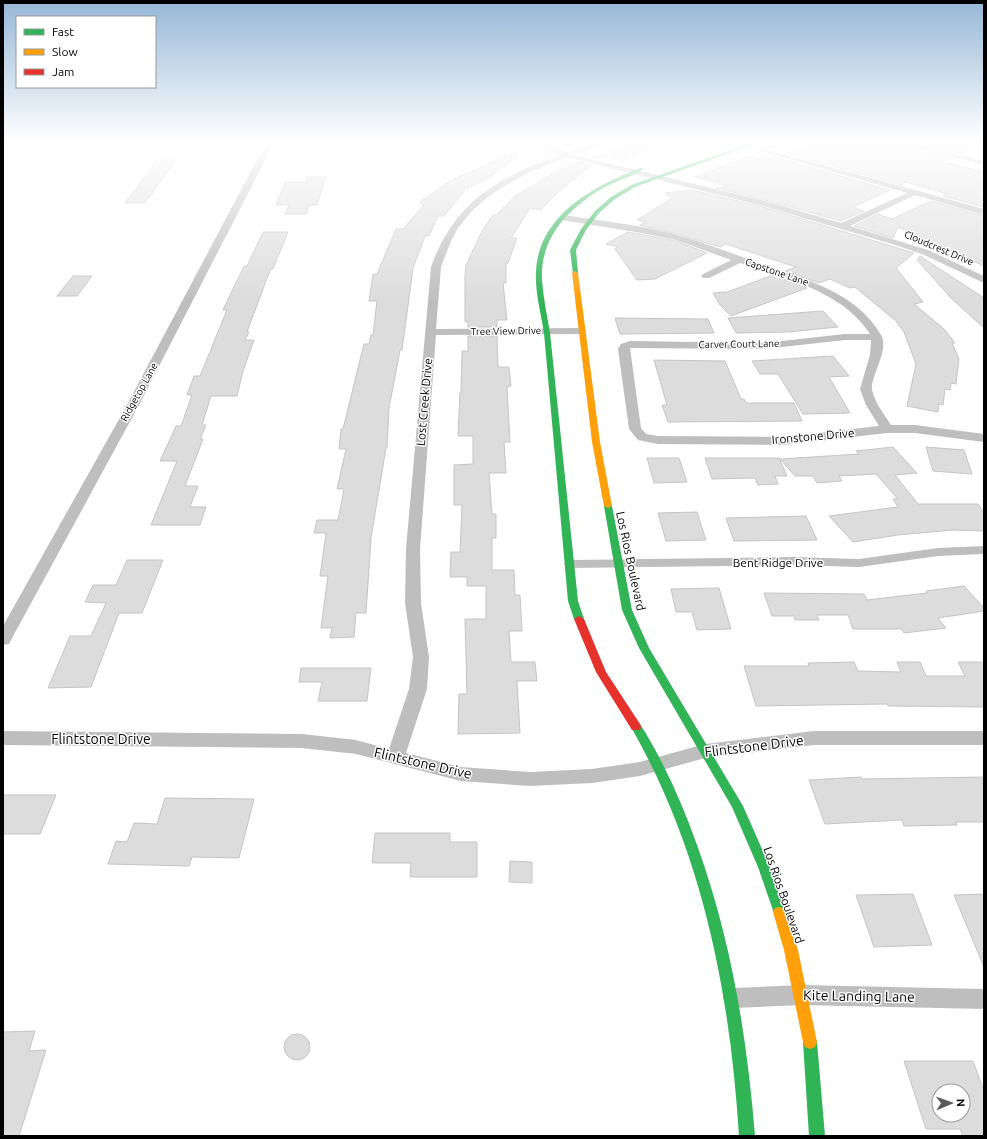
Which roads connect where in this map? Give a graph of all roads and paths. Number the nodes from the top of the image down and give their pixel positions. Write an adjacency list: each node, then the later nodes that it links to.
1 (243, 194): 25 (street, Ridgetop Lane)
2 (491, 194): 17 (street, Lost Creek Drive)
3 (588, 194): 9 (main road)
4 (619, 194): 10 (main road, Los Rios Boulevard)
5 (726, 194): 11 (street, Cloudcrest Drive)
6 (912, 194): 11 (street)
7 (918, 194): 8 (street)
8 (984, 212)
9 (564, 218): 10 (street, Capstone Lane); 16 (main road)
10 (591, 221): 12 (street, Capstone Lane); 15 (main road, Los Rios Boulevard)
11 (841, 227): 14 (street, Cloudcrest Drive)
12 (740, 260): 13 (street); 18 (street, Capstone Lane)
13 (706, 276)
14 (984, 280)
15 (582, 330): 16 (street, Tree View Drive); 24 (main road, Los Rios Boulevard)
16 (548, 331): 17 (street, Tree View Drive); 23 (main road)
17 (430, 332): 29 (street, Lost Creek Drive)
18 (877, 337): 19 (street); 20 (street, Carver Court Lane)
19 (887, 430): 20 (street, Ironstone Drive); 21 (street, Ironstone Drive)
20 (642, 437)
21 (984, 438)
22 (984, 550): 24 (street, Bent Ridge Drive)
23 (570, 564): 24 (street, Bent Ridge Drive); 30 (main road)
24 (618, 564): 28 (main road, Los Rios Boulevard)
25 (3, 640)
26 (3, 738): 29 (street, Flintstone Drive)
27 (984, 738): 28 (street, Flintstone Drive)
28 (705, 751): 30 (street, Flintstone Drive); 31 (main road, Los Rios Boulevard)
29 (395, 757): 30 (street, Flintstone Drive)
30 (658, 765): 32 (main road)
31 (800, 995): 32 (street, Kite Landing Lane); 33 (street, Kite Landing Lane); 35 (main road, Los Rios Boulevard)
32 (734, 998): 34 (main road)
33 (984, 999)
34 (747, 1136)
35 (818, 1136)

